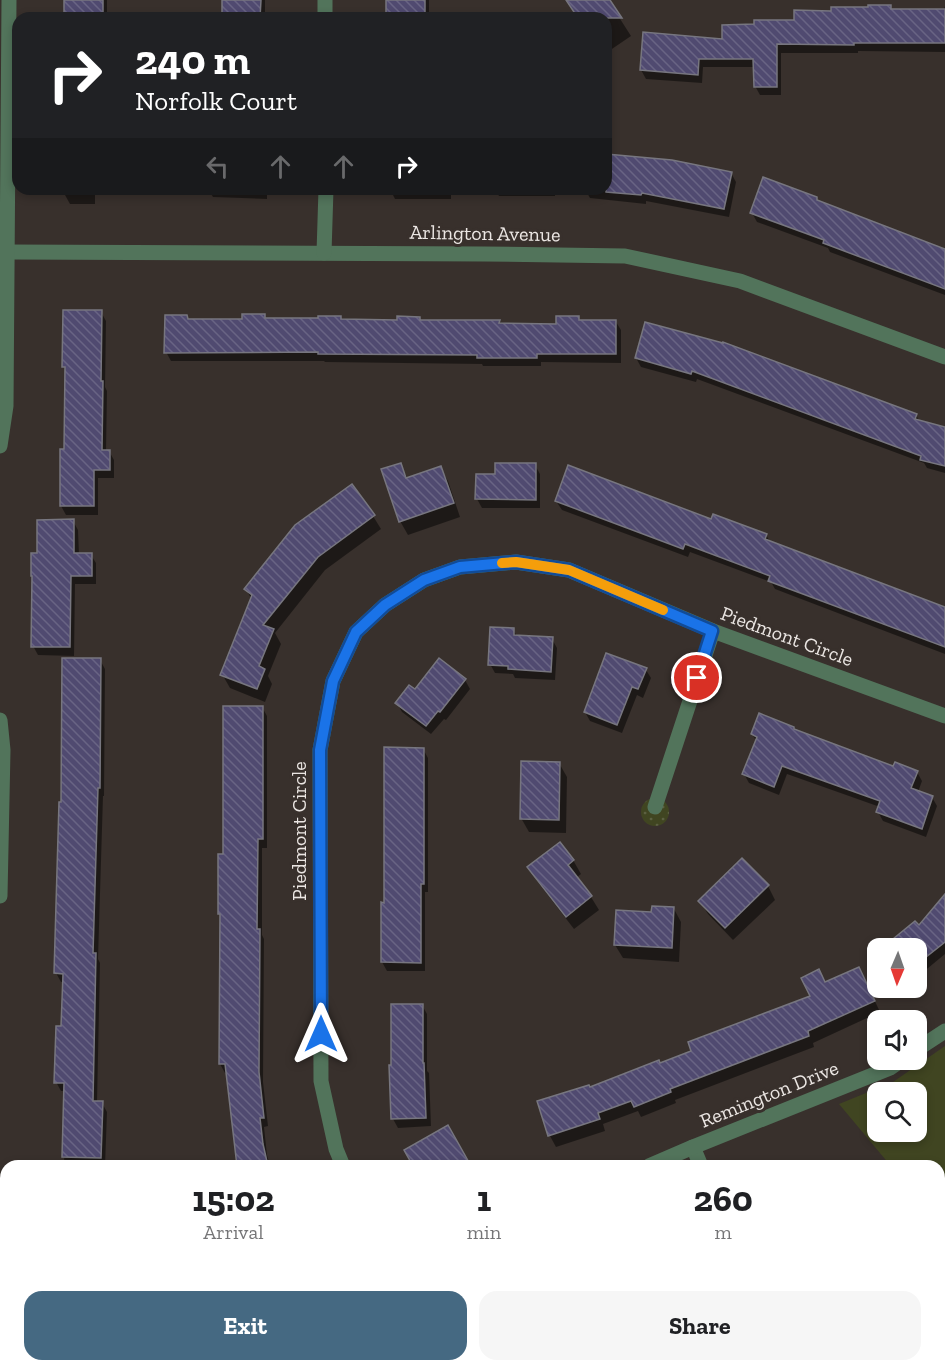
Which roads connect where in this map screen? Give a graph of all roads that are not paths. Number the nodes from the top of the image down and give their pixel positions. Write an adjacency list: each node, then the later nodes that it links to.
1 (9, 0): 3 (street)
2 (326, 195): 4 (street)
3 (8, 252): 4 (street, Arlington Avenue); 6 (street)
4 (324, 253): 5 (street, Arlington Avenue)
5 (945, 357)
6 (0, 446)
7 (712, 631): 8 (street, Piedmont Circle); 10 (street); 16 (street, Piedmont Circle)
8 (945, 716)
9 (0, 720): 11 (street)
10 (655, 807)
11 (0, 896)
12 (945, 1031): 13 (street)
13 (927, 1043)
14 (885, 1070): 15 (street, Remington Drive)
15 (693, 1147): 17 (street, Remington Drive); 18 (street)
16 (341, 1160)
17 (663, 1160)
18 (698, 1160)

